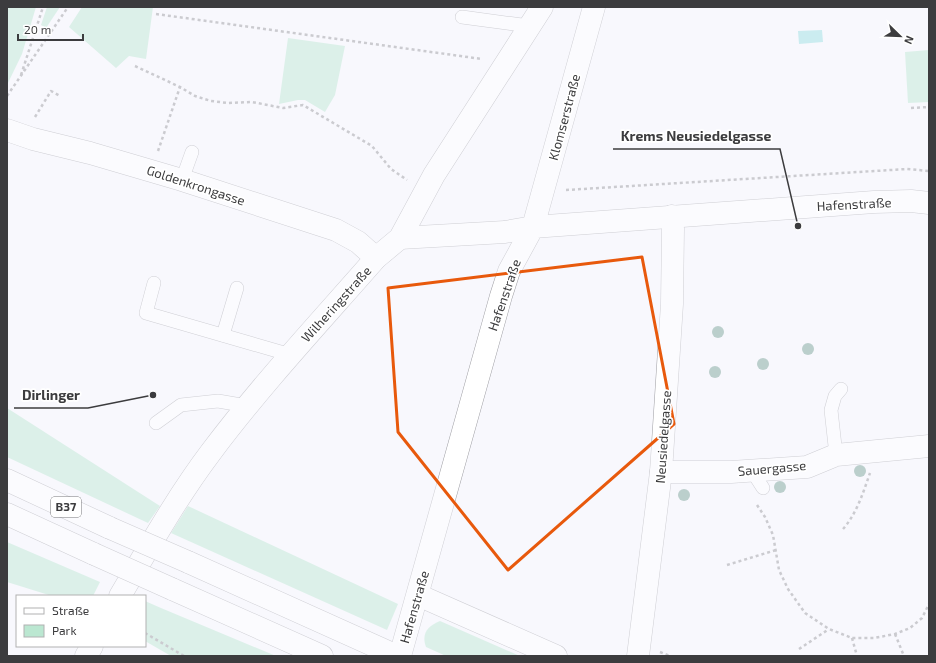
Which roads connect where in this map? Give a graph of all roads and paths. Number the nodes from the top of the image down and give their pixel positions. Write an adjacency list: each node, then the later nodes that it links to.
1 (43, 7): 10 (path)
2 (68, 7): 10 (path)
3 (542, 7): 7 (street, Wilheringstraße)
4 (594, 7): 26 (street, Klomserstraße)
5 (156, 14): 8 (path)
6 (462, 17): 7 (lane)
7 (529, 26): 27 (street, Wilheringstraße)
8 (489, 60)
9 (135, 66): 11 (path)
10 (20, 78): 12 (path)
11 (180, 87): 19 (path); 22 (path)
12 (7, 96)
13 (60, 96): 16 (path)
14 (929, 107): 15 (path)
15 (911, 108)
16 (35, 117)
17 (7, 130): 21 (street, Goldenkrongasse)
18 (192, 152): 21 (lane)
19 (157, 153)
20 (929, 171): 23 (path)
21 (182, 180): 28 (street, Goldenkrongasse)
22 (410, 182)
23 (563, 191)
24 (929, 203): 25 (street, Hafenstraße)
25 (672, 216): 26 (street, Hafenstraße); 39 (street, Neusiedelgasse)
26 (534, 227): 27 (street); 47 (street, Hafenstraße)
27 (400, 238): 28 (street, Wilheringstraße)
28 (376, 258): 32 (street, Wilheringstraße)
29 (154, 283): 31 (lane)
30 (237, 288): 31 (lane)
31 (223, 335): 32 (lane)
32 (291, 355): 34 (street, Wilheringstraße)
33 (842, 389): 38 (lane)
34 (247, 406): 35 (lane); 46 (street, Wilheringstraße)
35 (156, 423)
36 (929, 446): 37 (street, Sauergasse)
37 (878, 450): 38 (street, Sauergasse); 43 (path)
38 (836, 455): 39 (street, Sauergasse)
39 (661, 472): 61 (street, Neusiedelgasse)
40 (7, 480): 58 (street, B37, bridge)
41 (754, 501): 44 (path)
42 (7, 514): 57 (street, B37, bridge)
43 (843, 529)
44 (776, 550): 45 (path); 49 (path)
45 (727, 565)
46 (121, 595)
47 (418, 595): 59 (street, Hafenstraße); 60 (street)
48 (929, 604): 51 (path)
49 (829, 629): 52 (path); 54 (path)
50 (146, 634): 56 (path)
51 (895, 634): 52 (path); 63 (path)
52 (852, 638): 62 (path)
53 (91, 647): 55 (street)
54 (799, 649)
55 (86, 656)
56 (184, 656)
57 (322, 656)
58 (397, 656)
59 (400, 656)
60 (556, 656)
61 (638, 656)
62 (857, 656)
63 (904, 656)

